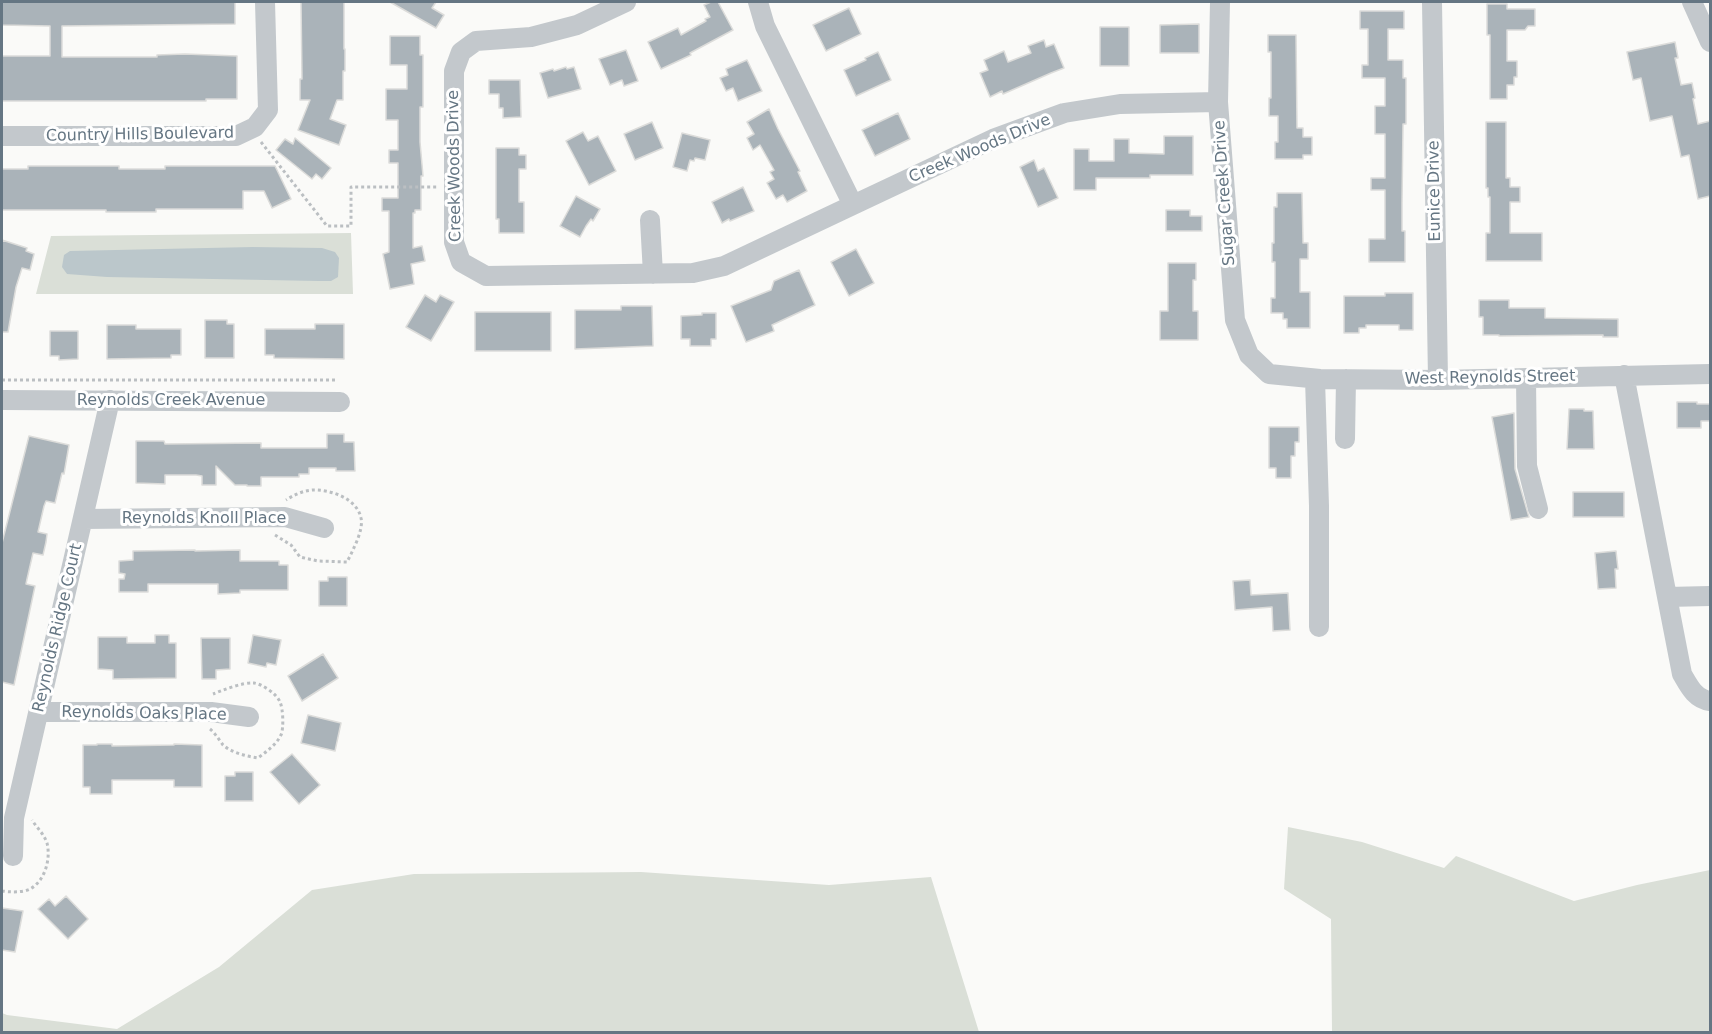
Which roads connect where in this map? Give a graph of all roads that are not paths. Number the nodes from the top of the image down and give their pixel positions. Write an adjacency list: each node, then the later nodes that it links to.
1 (265, 2): 9 (street, Country Hills Boulevard)
2 (626, 2): 12 (street, Creek Woods Drive)
3 (758, 2): 10 (street)
4 (1220, 2): 8 (street, Sugar Creek Drive)
5 (1432, 2): 19 (street, Eunice Drive)
6 (1692, 2): 7 (street)
7 (1710, 42)
8 (1218, 102): 10 (street, Creek Woods Drive); 13 (street, Sugar Creek Drive)
9 (2, 136)
10 (853, 206): 12 (street, Creek Woods Drive)
11 (650, 220): 12 (street)
12 (653, 274)
13 (1269, 374): 17 (street, West Reynolds Street)
14 (1710, 374): 15 (street, West Reynolds Street)
15 (1624, 375): 16 (street, West Reynolds Street); 28 (street)
16 (1526, 378): 19 (street, West Reynolds Street); 24 (street)
17 (1315, 379): 18 (street, West Reynolds Street); 29 (street)
18 (1346, 379): 19 (street, West Reynolds Street); 23 (street)
19 (1438, 380)
20 (2, 400): 21 (street, Reynolds Creek Avenue)
21 (110, 400): 22 (street, Reynolds Creek Avenue); 25 (street, Reynolds Ridge Court)
22 (340, 402)
23 (1345, 439)
24 (1538, 509)
25 (83, 519): 26 (street, Reynolds Knoll Place); 31 (street, Reynolds Ridge Court)
26 (324, 528)
27 (1710, 596): 28 (street)
28 (1667, 597): 30 (street)
29 (1319, 627)
30 (1710, 701)
31 (39, 712): 32 (street, Reynolds Oaks Place); 33 (street, Reynolds Ridge Court)
32 (249, 717)
33 (13, 856)

